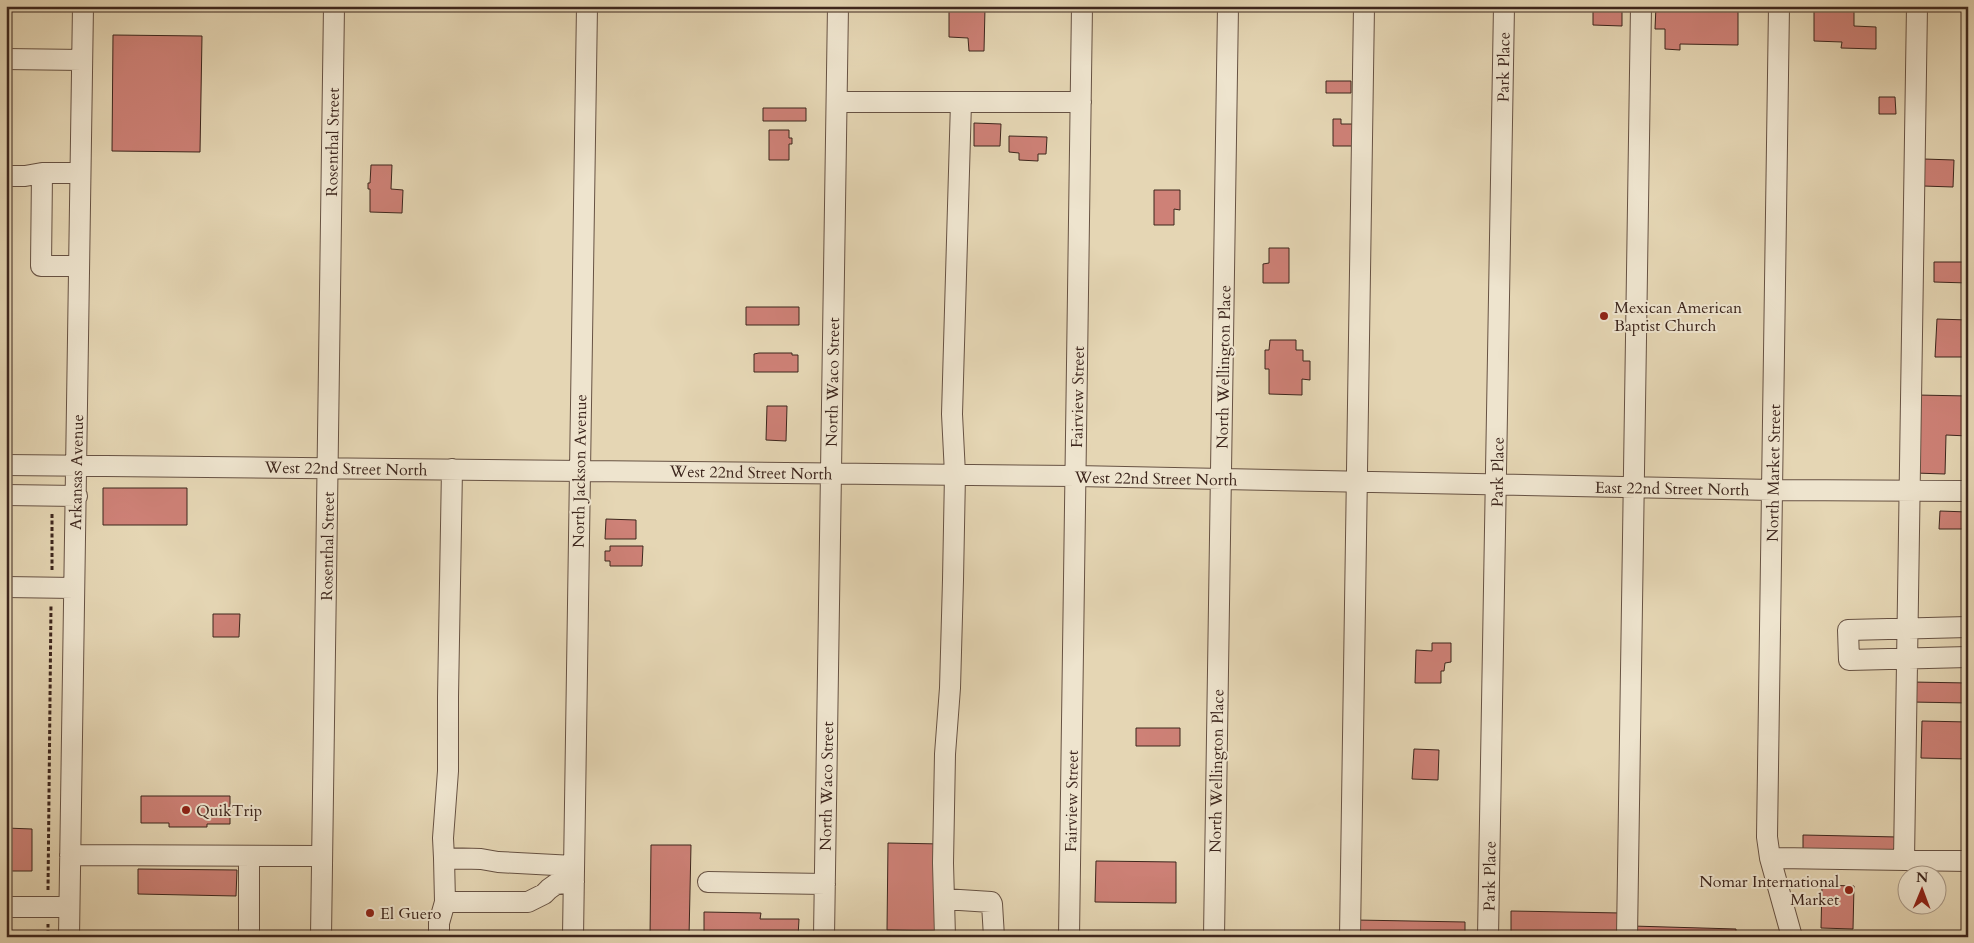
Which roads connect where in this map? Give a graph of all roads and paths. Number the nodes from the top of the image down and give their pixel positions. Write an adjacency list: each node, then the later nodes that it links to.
1 (82, 6): 13 (street, Arkansas Avenue)
2 (334, 6): 23 (street, Rosenthal Street)
3 (587, 6): 25 (street, North Jackson Avenue)
4 (838, 6): 14 (street, North Waco Street)
5 (1082, 6): 16 (street, Fairview Street)
6 (1228, 6): 29 (street, North Wellington Place)
7 (1364, 6): 30 (street)
8 (1504, 6): 31 (street, Park Place)
9 (1641, 6): 32 (street)
10 (1779, 6): 33 (street, North Market Street)
11 (1917, 6): 34 (street)
12 (6, 59): 13 (street)
13 (82, 60): 18 (street, Arkansas Avenue)
14 (837, 102): 15 (street); 26 (street, North Waco Street)
15 (961, 102): 16 (street); 27 (street)
16 (1081, 102): 28 (street, Fairview Street)
17 (42, 173): 18 (street); 19 (street); 20 (street)
18 (80, 173): 20 (street, Arkansas Avenue)
19 (6, 176)
20 (78, 266): 22 (street, Arkansas Avenue)
21 (6, 465): 22 (street, West 22nd Street North)
22 (76, 465): 23 (street, West 22nd Street North); 38 (street, Arkansas Avenue)
23 (328, 468): 24 (street, West 22nd Street North); 48 (street, Rosenthal Street)
24 (452, 469): 25 (street, West 22nd Street North); 49 (street)
25 (579, 470): 26 (street, West 22nd Street North); 53 (street, North Jackson Avenue)
26 (831, 473): 27 (street, West 22nd Street North); 55 (street, North Waco Street)
27 (954, 474): 28 (street, West 22nd Street North); 56 (street)
28 (1076, 476): 29 (street, West 22nd Street North); 70 (street, Fairview Street)
29 (1221, 479): 30 (street, West 22nd Street North); 71 (street, North Wellington Place)
30 (1358, 482): 31 (street, West 22nd Street North); 72 (street)
31 (1497, 485): 32 (street, East 22nd Street North); 73 (street, Park Place)
32 (1634, 487): 33 (street, East 22nd Street North); 74 (street)
33 (1772, 490): 34 (street, East 22nd Street North); 50 (street, North Market Street)
34 (1910, 491): 35 (street, East 22nd Street North); 43 (street)
35 (1968, 491)
36 (6, 495): 37 (street)
37 (52, 496): 38 (street); 40 (path)
38 (77, 496): 41 (street, Arkansas Avenue)
39 (6, 587): 40 (street)
40 (51, 588): 41 (street); 60 (path)
41 (74, 588): 46 (street, Arkansas Avenue)
42 (1968, 627): 43 (street)
43 (1908, 628): 45 (street); 45 (street)
44 (1968, 657): 45 (street)
45 (1907, 658): 51 (street)
46 (70, 856): 47 (street); 58 (street, Arkansas Avenue)
47 (249, 856): 48 (street); 63 (street)
48 (322, 856): 64 (street, Rosenthal Street)
49 (444, 858): 53 (street); 57 (street)
50 (1770, 858): 51 (street); 75 (street, North Market Street)
51 (1904, 860): 52 (street)
52 (1968, 861)
53 (574, 874): 57 (street); 66 (street, North Jackson Avenue)
54 (708, 882): 55 (street)
55 (824, 884): 67 (street, North Waco Street)
56 (944, 899): 68 (street); 69 (street)
57 (445, 902): 65 (street)
58 (70, 906): 60 (street); 62 (street, Arkansas Avenue)
59 (6, 907): 60 (street)
60 (48, 907): 61 (path)
61 (48, 934)
62 (69, 937)
63 (249, 937)
64 (321, 937)
65 (439, 937)
66 (573, 937)
67 (824, 937)
68 (945, 937)
69 (994, 937)
70 (1069, 937)
71 (1214, 937)
72 (1350, 937)
73 (1488, 937)
74 (1627, 937)
75 (1792, 937)

